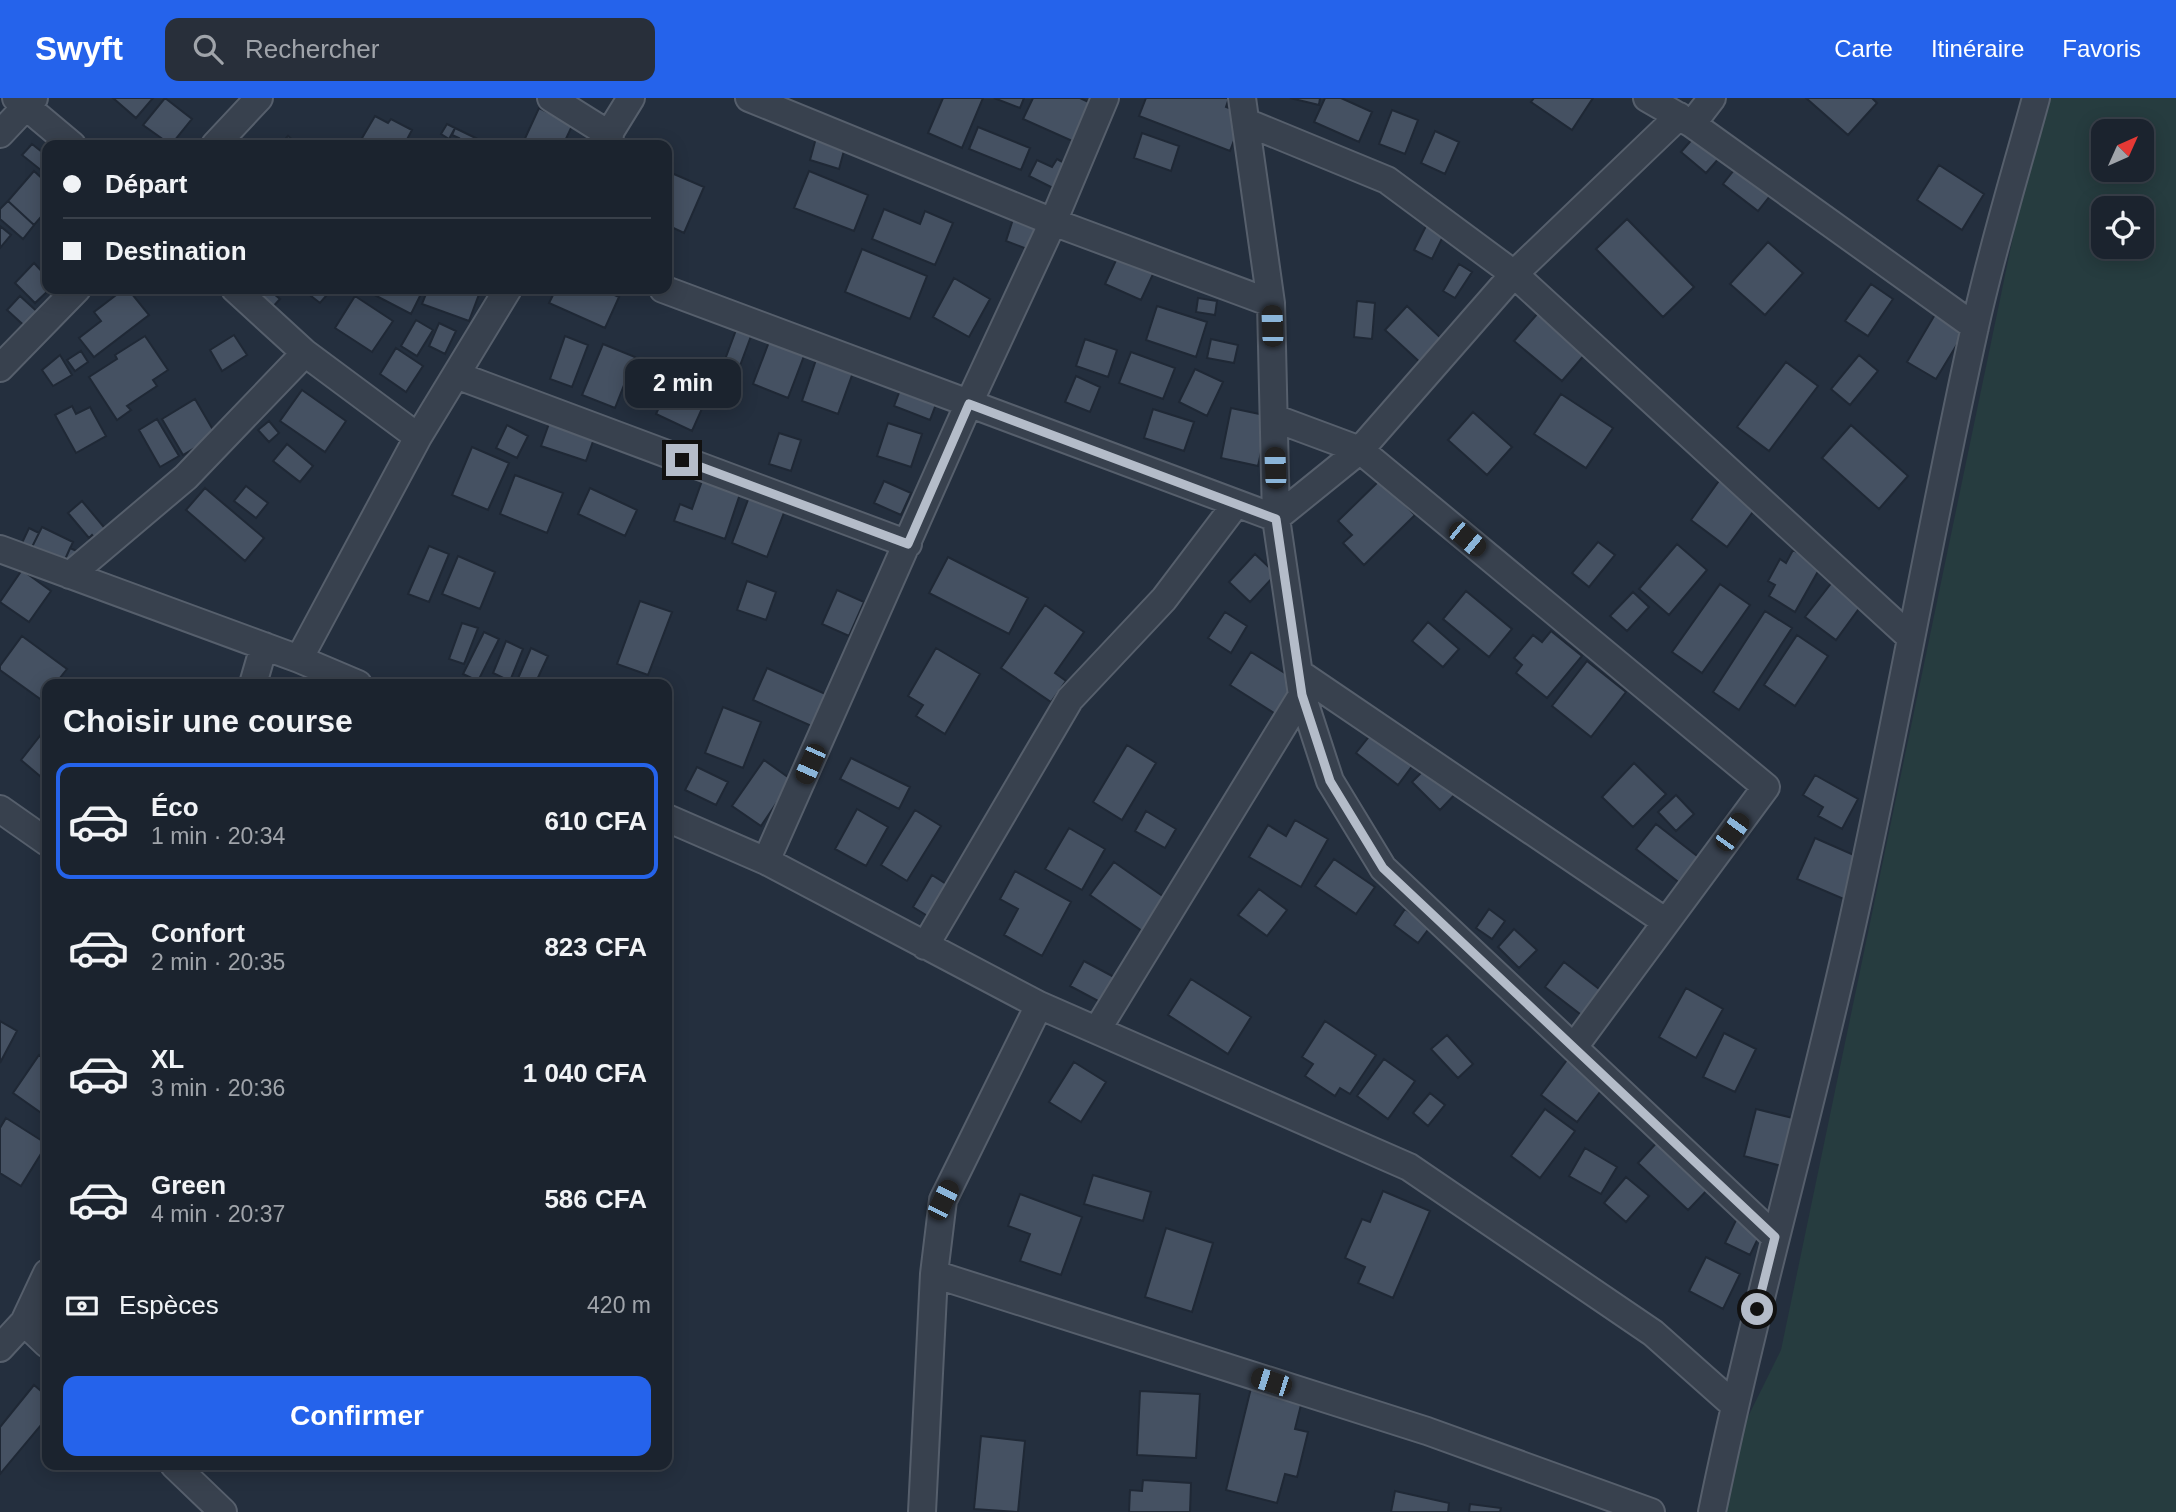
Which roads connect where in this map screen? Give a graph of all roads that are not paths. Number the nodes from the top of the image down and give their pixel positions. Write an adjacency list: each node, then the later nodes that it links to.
1 (259, 98): 14 (street)
2 (551, 98): 15 (street)
3 (631, 98): 15 (street)
4 (749, 98): 16 (street)
5 (1105, 98): 16 (street)
6 (1647, 98): 11 (street)
7 (1712, 98): 11 (street)
8 (2036, 98): 23 (street)
9 (25, 101): 12 (street); 13 (street)
10 (1244, 110): 17 (street); 22 (street)
11 (1685, 120): 17 (street); 23 (street)
12 (0, 134)
13 (67, 140)
14 (220, 140)
15 (606, 140)
16 (1052, 222): 22 (street); 27 (street)
17 (1514, 274): 30 (street); 36 (street)
18 (672, 292): 27 (street)
19 (72, 294): 25 (street)
20 (240, 294): 24 (street)
21 (505, 294): 26 (street)
22 (1271, 303): 28 (street)
23 (1975, 327): 36 (street)
24 (305, 354): 29 (street); 35 (street)
25 (0, 368)
26 (456, 376): 29 (street); 33 (street)
27 (969, 404): 31 (street); 33 (street)
28 (1274, 418): 30 (street); 32 (street)
29 (418, 437): 38 (street)
30 (1360, 450): 32 (street); 46 (street)
31 (1237, 504): 32 (street); 47 (street)
32 (1276, 519): 41 (street)
33 (908, 544): 45 (street)
34 (0, 549): 35 (street)
35 (70, 575): 37 (street)
36 (1910, 637): 51 (street)
37 (264, 646): 38 (street); 39 (street)
38 (299, 659): 40 (street)
39 (254, 679)
40 (346, 679)
41 (1300, 684): 46 (street); 49 (street); 50 (street)
42 (0, 808): 44 (street)
43 (672, 820): 45 (street)
44 (42, 838)
45 (766, 861): 47 (street)
46 (1666, 922): 50 (street)
47 (925, 946): 48 (street)
48 (1039, 1005): 49 (street); 52 (street)
49 (1097, 1030): 57 (street)
50 (1574, 1048): 51 (street)
51 (1775, 1237): 57 (street)
52 (934, 1274): 60 (street); 61 (street)
53 (42, 1284): 54 (street)
54 (24, 1322): 55 (street); 56 (street)
55 (42, 1339)
56 (0, 1348)
57 (1734, 1405): 62 (street)
58 (179, 1470): 59 (street)
59 (223, 1512)
60 (922, 1512)
61 (1651, 1512)
62 (1712, 1512)

